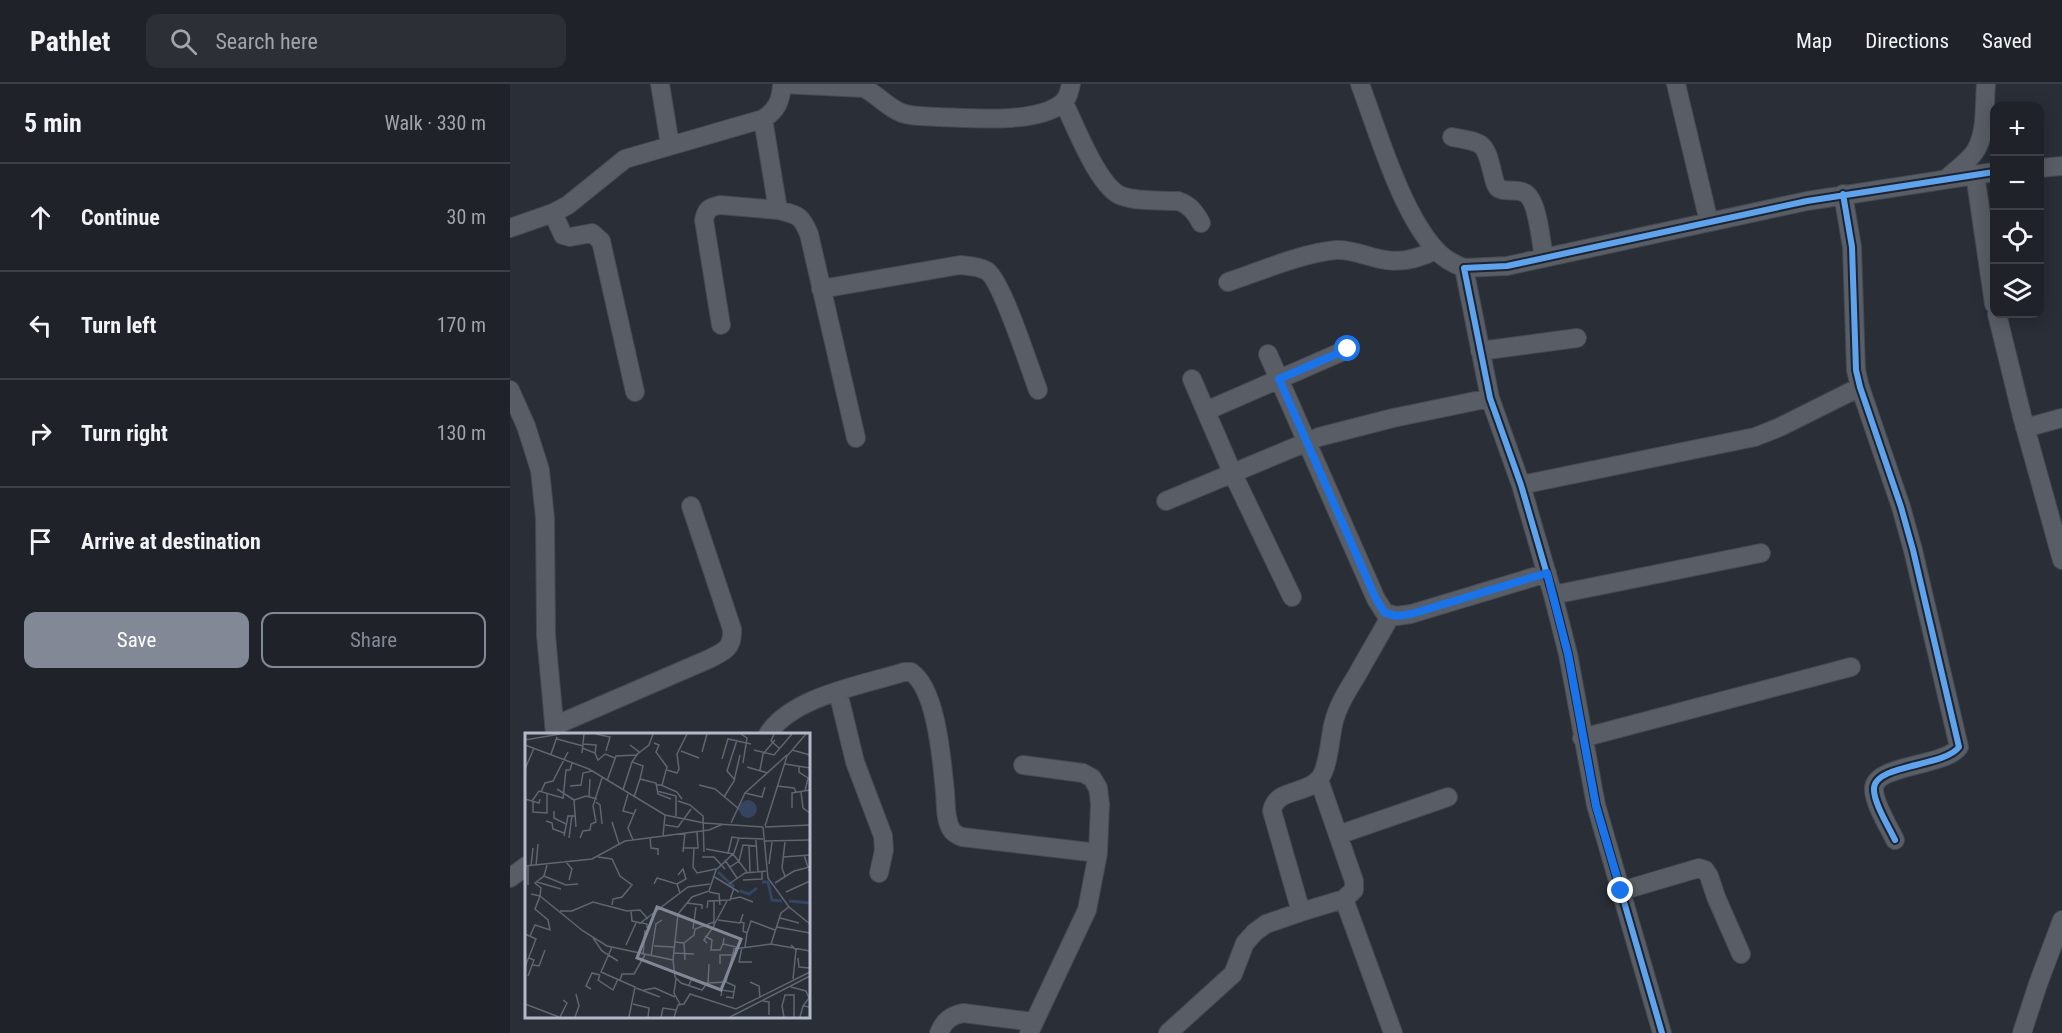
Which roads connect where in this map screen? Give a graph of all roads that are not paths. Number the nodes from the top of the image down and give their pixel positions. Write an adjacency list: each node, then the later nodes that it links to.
1 (660, 84): 10 (street)
2 (782, 84): 7 (street); 8 (street)
3 (1071, 84): 7 (street)
4 (1359, 84): 22 (street)
5 (1676, 84): 19 (street)
6 (1986, 84): 15 (street)
7 (1064, 103): 20 (street)
8 (763, 120): 10 (street); 17 (street)
9 (1452, 137): 23 (street)
10 (670, 145): 18 (street)
11 (2062, 166): 12 (street)
12 (2044, 168)
13 (1990, 172): 14 (street)
14 (1975, 174): 15 (street); 25 (street)
15 (1946, 179): 16 (street)
16 (1843, 194): 19 (street); 36 (street)
17 (778, 210): 27 (street); 29 (street)
18 (553, 213): 21 (street); 39 (street)
19 (1709, 222): 23 (street)
20 (1201, 223)
21 (510, 228)
22 (1436, 250): 24 (street); 26 (street)
23 (1544, 258): 24 (street)
24 (1464, 268): 32 (street)
25 (1990, 272)
26 (1228, 282)
27 (821, 289): 38 (street); 44 (street)
28 (1998, 318): 43 (street)
29 (721, 325)
30 (1576, 338): 32 (street)
31 (1348, 349): 35 (street)
32 (1480, 351): 40 (street)
33 (1268, 354): 35 (street)
34 (1192, 379): 41 (street)
35 (1279, 379): 41 (street); 45 (street)
36 (1860, 387): 47 (street); 65 (street)
37 (510, 390): 58 (street)
38 (1038, 390)
39 (635, 392)
40 (1490, 398): 45 (street); 47 (street)
41 (1206, 411): 46 (street)
42 (2062, 418): 43 (street)
43 (2025, 428): 51 (street)
44 (856, 438)
45 (1307, 442): 46 (street); 55 (street)
46 (1232, 472): 48 (street); 54 (street)
47 (1521, 485): 52 (street)
48 (1166, 501)
49 (691, 506): 58 (street)
50 (1761, 553): 53 (street)
51 (2062, 560)
52 (1547, 573): 53 (street); 55 (street)
53 (1553, 595): 60 (street)
54 (1292, 597)
55 (1391, 615): 62 (street)
56 (1851, 667): 60 (street)
57 (838, 692): 59 (street); 66 (street); 67 (street)
58 (554, 730)
59 (769, 733)
60 (1582, 738): 68 (street)
61 (1023, 765): 66 (street)
62 (1319, 780): 64 (street); 70 (street)
63 (1448, 797): 64 (street)
64 (1338, 835): 69 (street)
65 (1894, 840)
66 (1098, 854): 73 (street)
67 (879, 873)
68 (1621, 891): 72 (street); 77 (street)
69 (1344, 899): 70 (street); 76 (street)
70 (1301, 912): 75 (street)
71 (2062, 920): 78 (street)
72 (1741, 954)
73 (1032, 1028): 74 (street)
74 (939, 1033)
75 (1168, 1033)
76 (1393, 1033)
77 (1662, 1033)
78 (2022, 1033)

